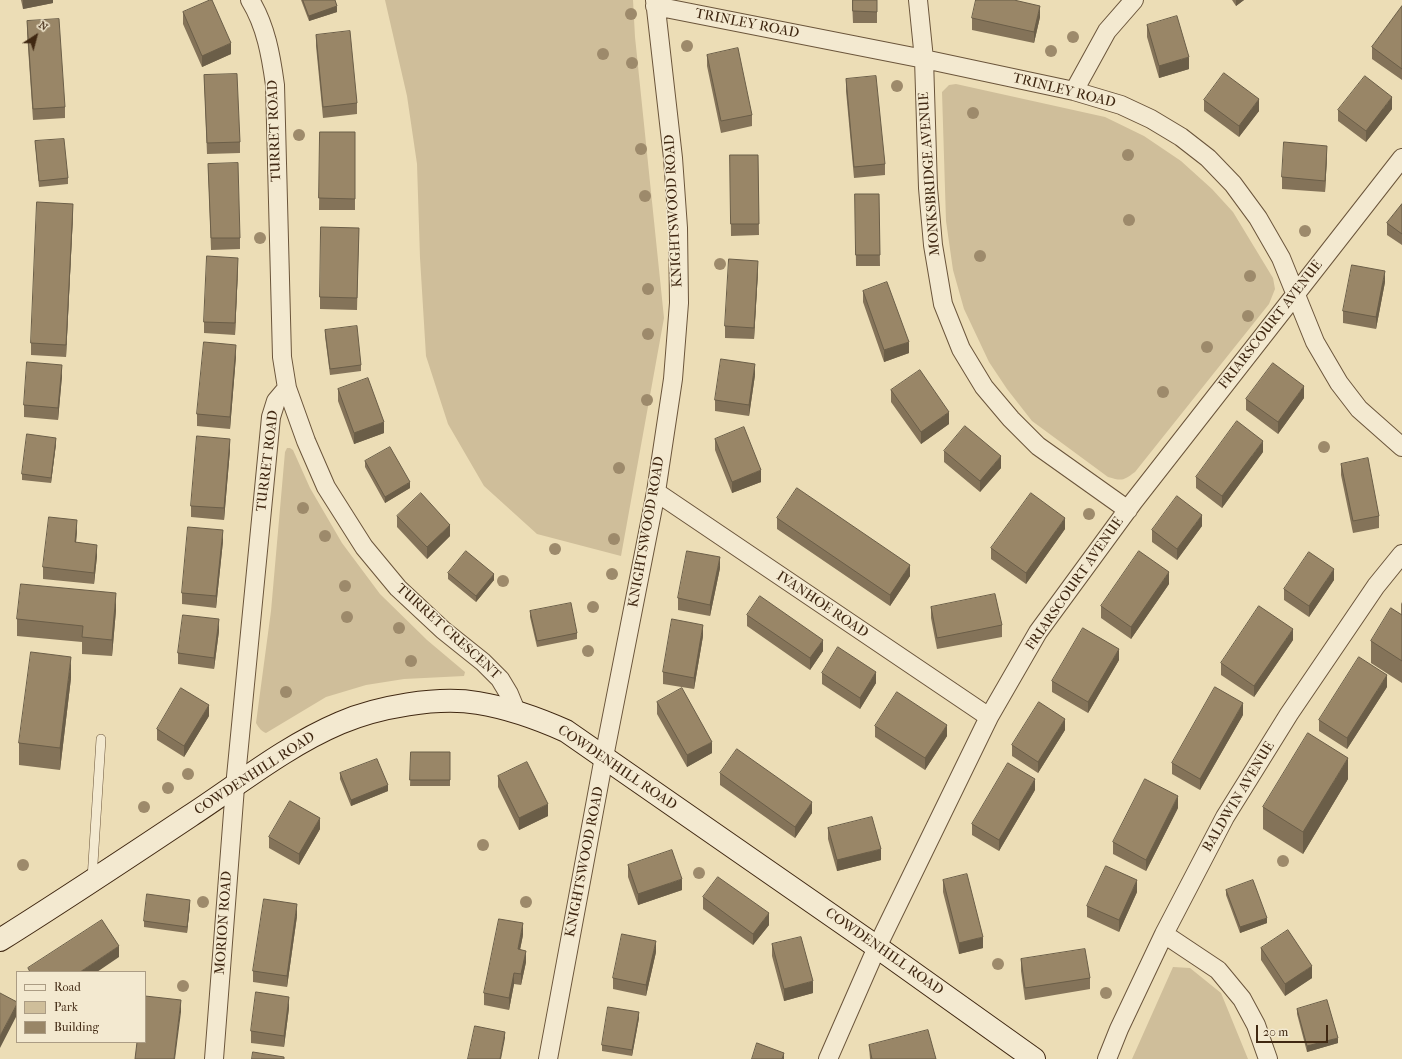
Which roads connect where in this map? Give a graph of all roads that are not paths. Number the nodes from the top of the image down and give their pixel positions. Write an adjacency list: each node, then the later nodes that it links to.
1 (250, 0): 9 (street, TURRET ROAD)
2 (918, 0): 5 (street, MONKSBRIDGE AVENUE)
3 (1134, 0): 6 (street)
4 (655, 3): 5 (street, TRINLEY ROAD); 11 (street, KNIGHTSWOOD ROAD)
5 (924, 59): 6 (street, TRINLEY ROAD); 12 (street, MONKSBRIDGE AVENUE)
6 (1074, 91): 8 (street, TRINLEY ROAD)
7 (1402, 158): 8 (street, FRIARSCOURT AVENUE)
8 (1295, 294): 10 (street, TRINLEY ROAD); 12 (street, FRIARSCOURT AVENUE)
9 (287, 388): 14 (street, TURRET CRESCENT); 18 (street, TURRET ROAD)
10 (1402, 447)
11 (656, 492): 15 (street, IVANHOE ROAD); 17 (street, KNIGHTSWOOD ROAD)
12 (1128, 510): 15 (street, FRIARSCOURT AVENUE)
13 (1402, 554): 21 (street, BALDWIN AVENUE)
14 (516, 711): 17 (street, COWDENHILL ROAD); 18 (street, COWDENHILL ROAD)
15 (989, 717): 22 (street, FRIARSCOURT AVENUE)
16 (101, 739): 19 (lane)
17 (604, 757): 22 (street, COWDENHILL ROAD); 24 (street, KNIGHTSWOOD ROAD)
18 (235, 786): 19 (street, COWDENHILL ROAD); 23 (street, MORION ROAD)
19 (91, 882): 20 (street, COWDENHILL ROAD)
20 (5, 933)
21 (1164, 934): 27 (street, BALDWIN AVENUE); 28 (street)
22 (877, 946): 25 (street, FRIARSCOURT AVENUE); 26 (street, COWDENHILL ROAD)
23 (214, 1059)
24 (548, 1059)
25 (828, 1059)
26 (1034, 1059)
27 (1107, 1059)
28 (1268, 1059)

